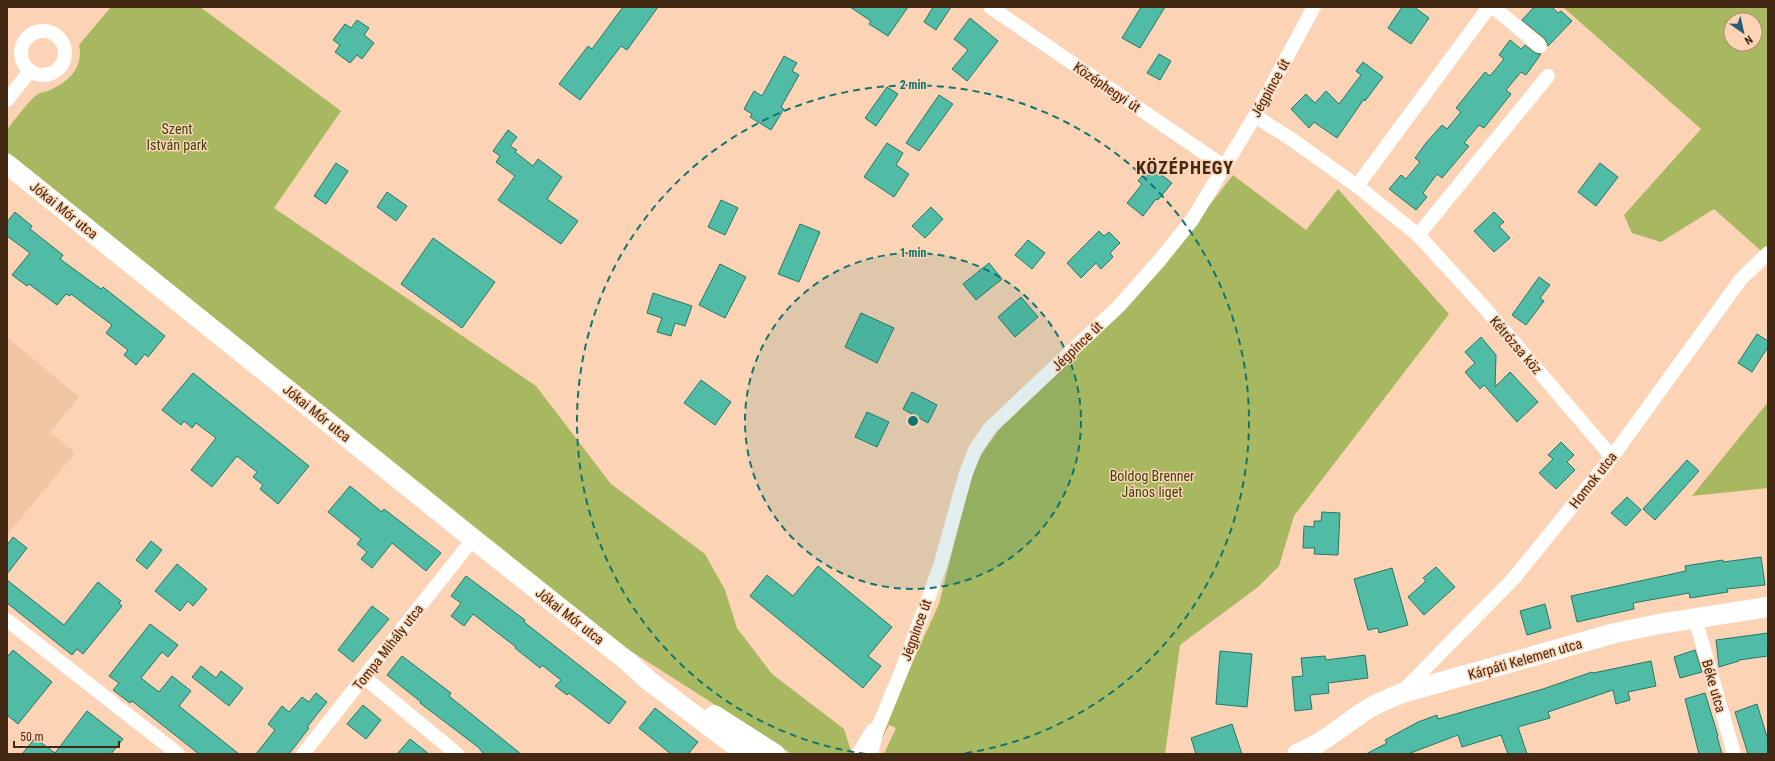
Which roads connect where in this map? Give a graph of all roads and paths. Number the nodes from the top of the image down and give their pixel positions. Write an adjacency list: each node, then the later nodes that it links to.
1 (990, 7): 11 (street, Középhegyi út)
2 (1314, 7): 9 (street, Jégpince út)
3 (1489, 7): 12 (street)
4 (1494, 7): 5 (street)
5 (1540, 46)
6 (30, 71): 8 (street)
7 (1548, 76): 13 (street)
8 (7, 100)
9 (1260, 119): 11 (street, Jégpince út); 12 (street, Kétrózsa köz)
10 (7, 164): 16 (street, Jókai Mór utca)
11 (1225, 167): 23 (street, Jégpince út)
12 (1357, 186): 13 (street, Kétrózsa köz)
13 (1418, 235): 15 (street, Kétrózsa köz)
14 (1768, 253): 15 (street, Homok utca)
15 (1612, 457): 22 (street, Homok utca)
16 (473, 539): 20 (street, Jókai Mór utca); 21 (street, Tompa Mihály utca)
17 (1768, 607): 18 (street, Kárpáti Kelemen utca)
18 (1695, 618): 22 (street, Kárpáti Kelemen utca); 34 (street, Béke utca)
19 (7, 620): 25 (street)
20 (627, 661): 24 (street, Jókai Mór utca); 30 (street, Jókai Mór utca)
21 (364, 677): 26 (street, Tompa Mihály utca); 27 (street)
22 (1402, 693): 33 (street, Kárpáti Kelemen utca)
23 (887, 705): 31 (street, Jégpince út); 32 (street, Jégpince út)
24 (716, 731): 28 (street); 29 (street, Jókai Mór utca)
25 (178, 754)
26 (303, 754)
27 (457, 754)
28 (738, 754)
29 (746, 754)
30 (775, 754)
31 (858, 754)
32 (871, 754)
33 (1297, 754)
34 (1734, 754)

